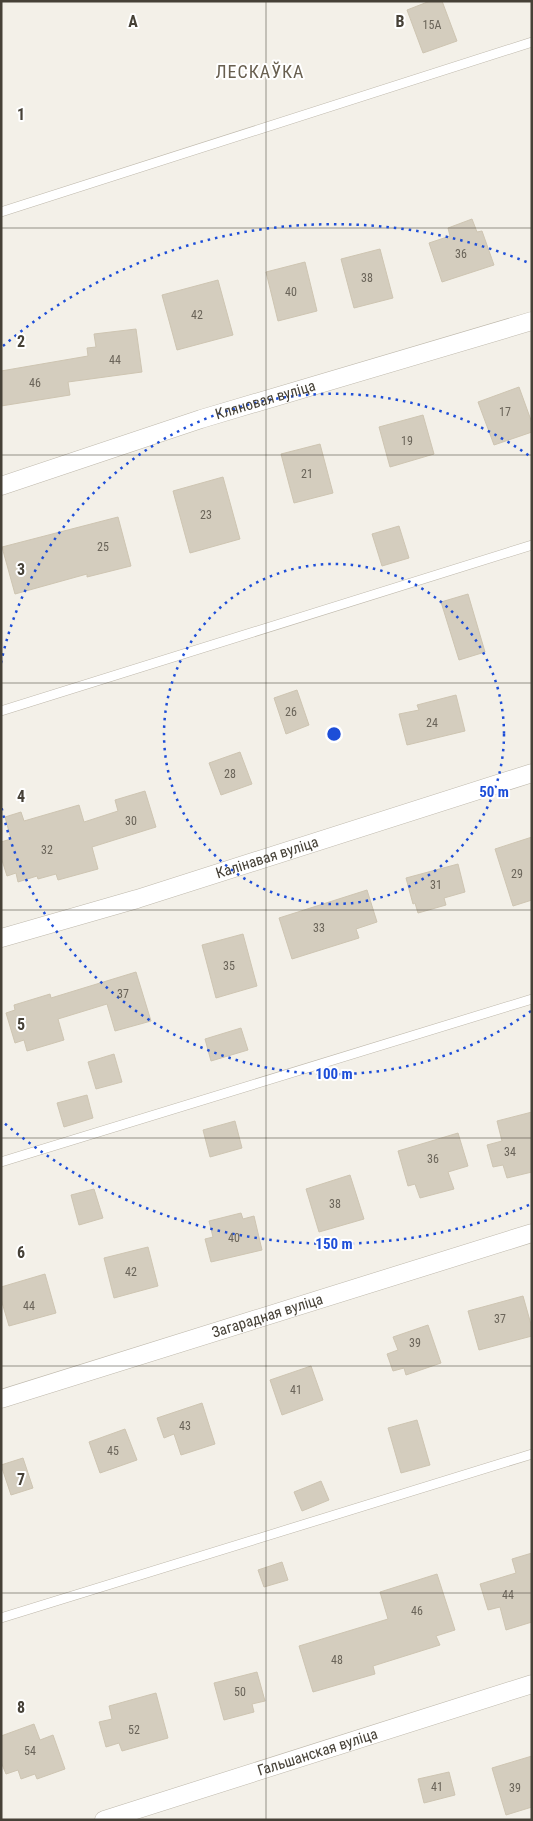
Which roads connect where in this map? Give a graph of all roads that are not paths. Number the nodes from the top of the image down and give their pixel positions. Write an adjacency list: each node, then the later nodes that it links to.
1 (532, 42): 2 (lane)
2 (1, 212)
3 (532, 321): 4 (street, Кляновая вуліца)
4 (1, 486)
5 (532, 545): 6 (lane)
6 (1, 710)
7 (532, 774): 8 (street, Калінавая вуліца)
8 (1, 938)
9 (532, 999): 10 (lane)
10 (1, 1162)
11 (532, 1233): 12 (street, Загарадная вуліца)
12 (1, 1399)
13 (532, 1454): 14 (lane)
14 (1, 1618)
15 (532, 1684): 16 (street, Гальшанская вуліца)
16 (104, 1820)

